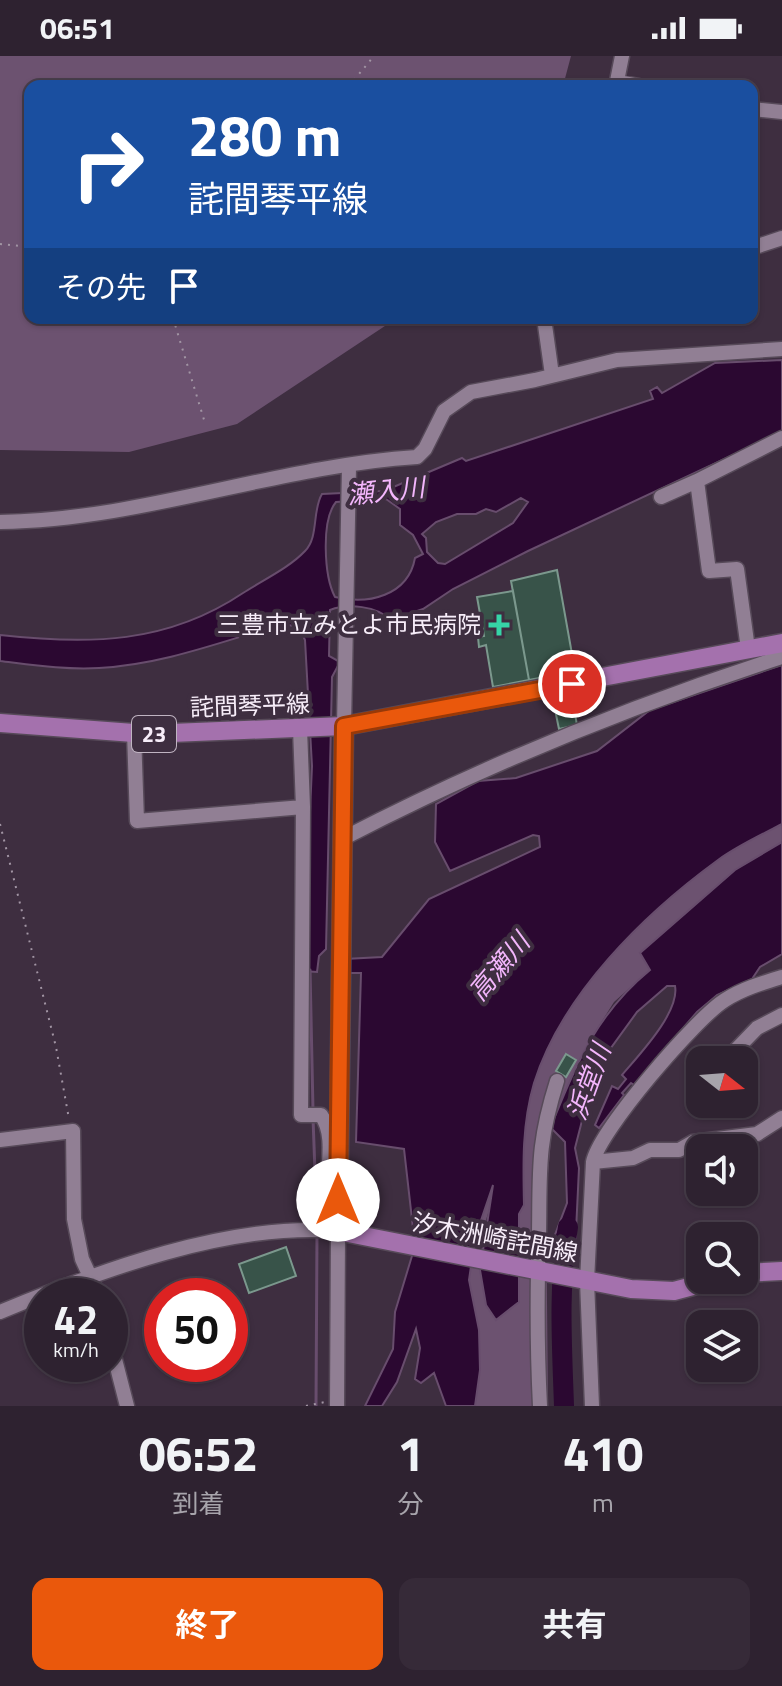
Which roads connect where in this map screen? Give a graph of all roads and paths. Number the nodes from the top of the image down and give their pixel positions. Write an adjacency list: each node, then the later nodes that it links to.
1 (374, 56): 3 (path)
2 (622, 56): 4 (street)
3 (354, 80)
4 (618, 80)
5 (758, 110): 6 (street)
6 (782, 112)
7 (782, 238): 10 (street)
8 (0, 244): 9 (path)
9 (24, 246)
10 (758, 246)
11 (175, 324): 15 (path)
12 (545, 324): 14 (street)
13 (782, 349): 14 (street)
14 (552, 375): 17 (street)
15 (205, 423)
16 (782, 438): 18 (street)
17 (349, 467): 21 (street); 27 (street)
18 (697, 481): 19 (street); 24 (street)
19 (661, 497)
20 (0, 522): 21 (street)
21 (24, 522): 22 (street)
22 (0, 533)
23 (782, 643): 24 (main road, 詫間琴平線 / 23)
24 (748, 649): 27 (main road, 詫間琴平線 / 23)
25 (782, 657): 32 (street)
26 (0, 723): 29 (main road, 詫間琴平線 / 23)
27 (341, 726): 28 (main road, 詫間琴平線 / 23); 32 (main road)
28 (304, 729): 29 (main road, 詫間琴平線 / 23); 30 (street)
29 (134, 733): 30 (street)
30 (303, 807): 41 (street)
31 (0, 824): 38 (path)
32 (344, 838): 41 (main road)
33 (782, 977): 40 (street)
34 (782, 1015): 35 (street)
35 (740, 1046)
36 (557, 1081): 42 (street)
37 (782, 1118): 40 (street)
38 (73, 1131): 39 (street); 45 (street)
39 (0, 1140)
40 (593, 1162): 46 (street)
41 (329, 1230): 42 (main road, 汐木洲崎詫間線); 45 (street); 50 (street)
42 (539, 1271): 46 (main road, 汐木洲崎詫間線); 54 (street)
43 (782, 1271): 44 (main road)
44 (758, 1272)
45 (86, 1277): 48 (street)
46 (587, 1281): 47 (main road, 汐木洲崎詫間線); 55 (street)
47 (686, 1288)
48 (0, 1312)
49 (121, 1382): 52 (street)
50 (330, 1404): 51 (path)
51 (313, 1405): 53 (path)
52 (127, 1406)
53 (306, 1406)
54 (540, 1406)
55 (592, 1406)

